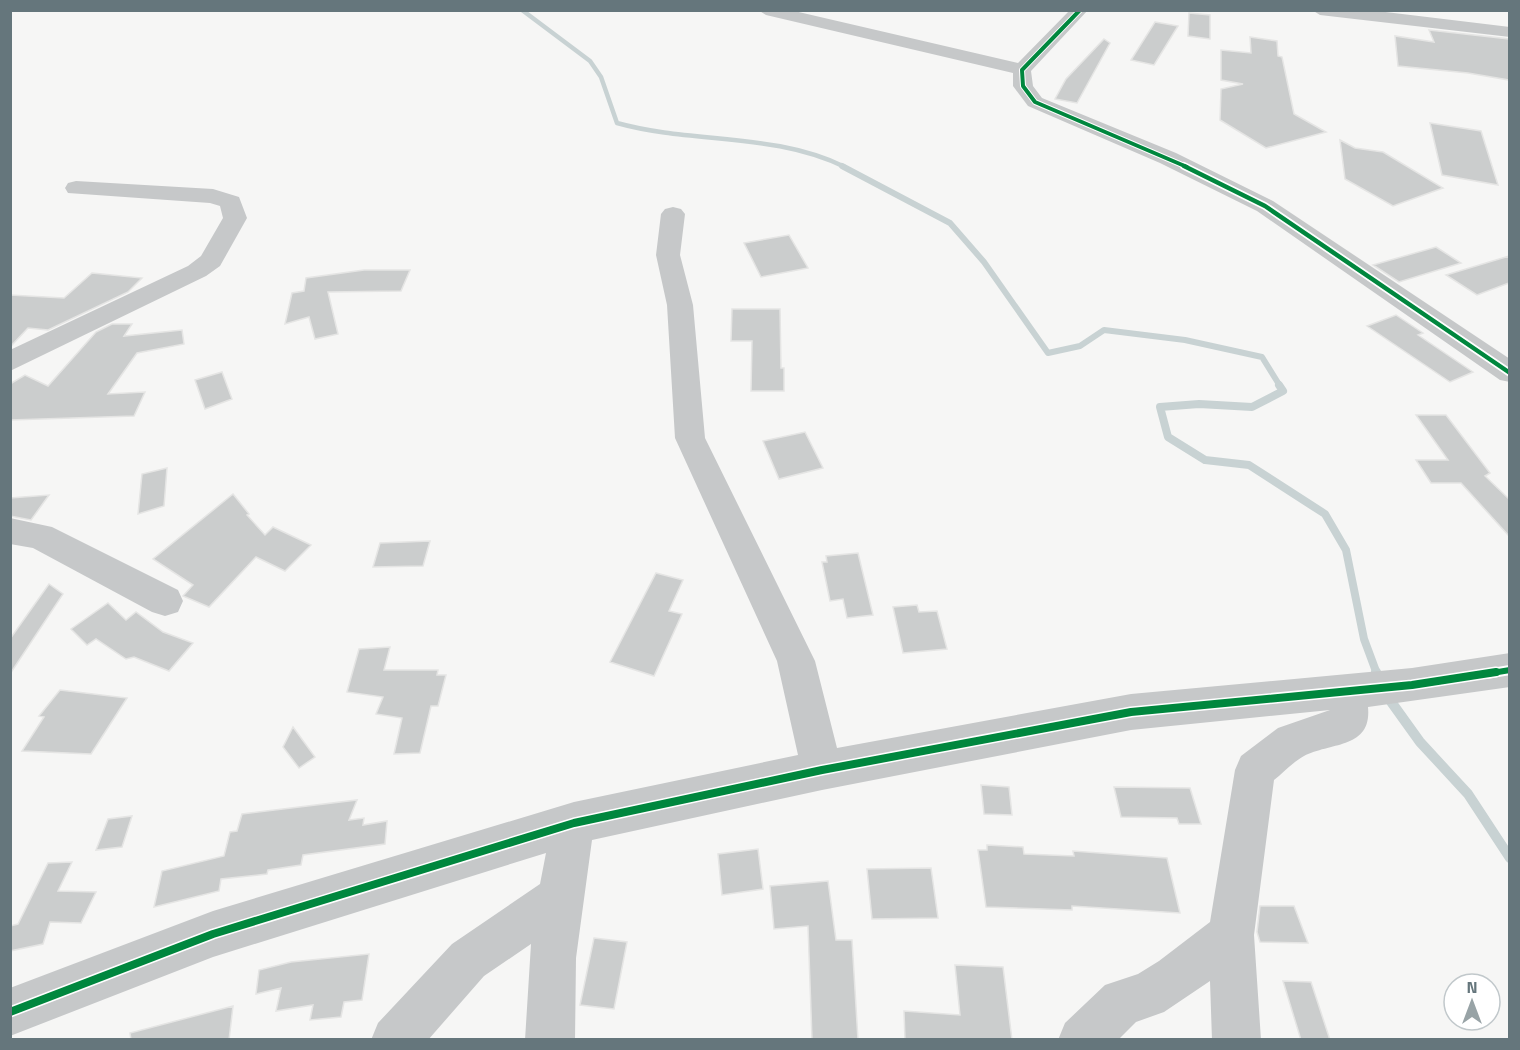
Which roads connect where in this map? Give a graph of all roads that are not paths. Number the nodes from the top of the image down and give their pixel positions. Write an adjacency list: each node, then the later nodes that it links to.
1 (766, 10): 5 (street)
2 (1080, 10): 5 (street)
3 (1320, 10): 4 (street)
4 (1509, 32)
5 (1022, 70): 9 (street)
6 (76, 188): 8 (street)
7 (673, 214): 14 (street)
8 (10, 362)
9 (1509, 372)
10 (10, 531): 11 (street)
11 (165, 600)
12 (1509, 670): 13 (street)
13 (1359, 689): 14 (street); 17 (street)
14 (822, 770): 15 (street)
15 (574, 823): 16 (street); 18 (street)
16 (558, 899): 19 (street); 20 (street)
17 (1231, 935): 21 (street); 22 (street)
18 (10, 1012)
19 (395, 1040)
20 (550, 1040)
21 (1082, 1040)
22 (1237, 1040)

